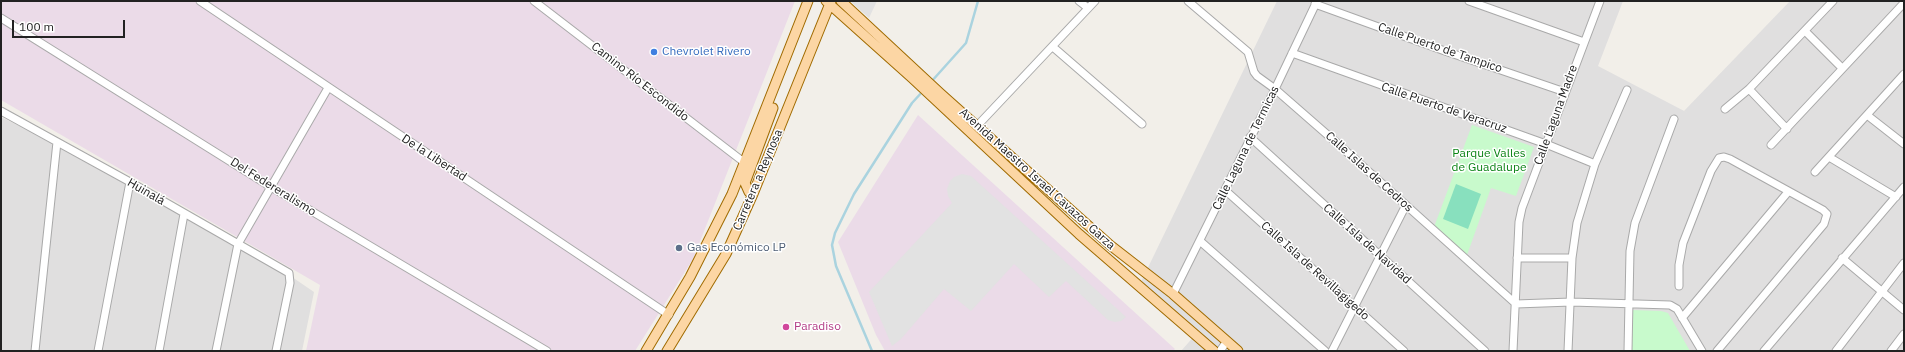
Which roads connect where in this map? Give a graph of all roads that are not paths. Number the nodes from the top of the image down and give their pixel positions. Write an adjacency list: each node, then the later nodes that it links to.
1 (200, 1): 26 (street, De la Libertad)
2 (534, 1): 45 (street, Camino Río Escondido)
3 (808, 1): 17 (main road, Carretera a Reynosa)
4 (842, 1): 23 (main road, Avenida Maestro Israel Cavazos Garza)
5 (1079, 1): 14 (street)
6 (1095, 1): 14 (street)
7 (1188, 1): 27 (street, Calle Islas de Cedros)
8 (1469, 1): 18 (street)
9 (1600, 1): 18 (street, Calle Laguna Madre)
10 (1833, 1): 16 (street)
11 (829, 2): 23 (main road, Avenida Maestro Israel Cavazos Garza); 53 (main road, Carretera a Reynosa)
12 (1316, 2): 20 (street, Calle Laguna de Termicas); 30 (street, Calle Puerto de Tampico)
13 (1904, 3): 21 (street)
14 (1088, 8): 19 (street)
15 (1, 18): 49 (street, Del Federeralismo)
16 (1805, 31): 21 (street); 28 (street)
17 (796, 32): 45 (main road, Carretera a Reynosa); 53 (main road)
18 (1584, 42): 30 (street, Calle Laguna Madre)
19 (1052, 47): 36 (street); 37 (street)
20 (1292, 53): 27 (street, Calle Laguna de Termicas); 41 (street, Calle Puerto de Veracruz)
21 (1842, 68): 38 (street)
22 (1904, 74): 24 (street)
23 (915, 75): 31 (main road, Avenida Maestro Israel Cavazos Garza)
24 (1898, 80): 25 (street); 34 (street)
25 (1904, 86)
26 (328, 88): 49 (street); 72 (street, De la Libertad)
27 (1275, 89): 39 (street, Calle Laguna de Termicas); 55 (street, Calle Islas de Cedros)
28 (1749, 89): 32 (street); 38 (street)
29 (1627, 90): 46 (street)
30 (1565, 92): 41 (street, Calle Laguna Madre)
31 (937, 95): 37 (main road, Avenida Maestro Israel Cavazos Garza); 84 (main road, Avenida Maestro Israel Cavazos Garza)
32 (1725, 109)
33 (1, 111): 40 (street, Huinalá)
34 (1867, 115): 42 (street); 44 (street)
35 (1674, 119): 68 (street)
36 (1142, 124)
37 (978, 126): 66 (main road, Avenida Maestro Israel Cavazos Garza)
38 (1787, 129): 43 (street)
39 (1250, 137): 51 (street, Calle Laguna de Termicas); 59 (street, Calle Isla de Navidad)
40 (58, 142): 48 (street, Huinalá); 76 (street)
41 (1546, 144): 46 (street, Calle Puerto de Veracruz); 60 (street, Calle Laguna Madre)
42 (1904, 144)
43 (1771, 145)
44 (1829, 157): 47 (street); 54 (street)
45 (745, 163): 72 (main road, Carretera a Reynosa)
46 (1595, 164): 61 (street)
47 (1815, 172)
48 (130, 182): 56 (street, Huinalá); 77 (street)
49 (271, 187): 58 (street); 81 (street, Del Federeralismo)
50 (1904, 188): 54 (street)
51 (1225, 190): 57 (street, Calle Laguna de Termicas); 70 (street, Calle Isla de Revillagigedo)
52 (1788, 192): 64 (street); 73 (street); 95 (street)
53 (753, 194): 83 (main road, Carretera a Reynosa)
54 (1896, 197): 62 (street)
55 (1406, 205): 59 (street); 69 (street, Calle Islas de Cedros)
56 (184, 214): 58 (street, Huinalá); 78 (street)
57 (1200, 241): 66 (street, Calle Laguna de Termicas); 87 (street)
58 (238, 244): 79 (street); 80 (street, Huinalá)
59 (1381, 256): 70 (street); 90 (street, Calle Isla de Navidad)
60 (1517, 258): 61 (street); 69 (street, Calle Laguna Madre)
61 (1572, 258): 67 (street)
62 (1842, 258): 65 (street); 96 (street)
63 (1904, 263): 65 (street)
64 (1679, 286)
65 (1881, 292): 71 (street); 97 (street)
66 (1173, 294): 75 (main road, Avenida Maestro Israel Cavazos Garza)
67 (1571, 302): 68 (street); 69 (street); 92 (street)
68 (1628, 303): 73 (street); 93 (street)
69 (1516, 304): 91 (street, Calle Laguna Madre)
70 (1354, 307): 88 (street); 89 (street, Calle Isla de Revillagigedo)
71 (1904, 310)
72 (669, 315): 82 (main road, Carretera a Reynosa)
73 (1682, 318): 94 (street)
74 (1904, 334): 98 (street)
75 (1228, 341): 85 (street); 86 (main road, Avenida Maestro Israel Cavazos Garza)
76 (35, 351)
77 (98, 351)
78 (159, 351)
79 (216, 351)
80 (276, 351)
81 (547, 351)
82 (646, 351)
83 (667, 351)
84 (1214, 351)
85 (1220, 351)
86 (1238, 351)
87 (1325, 351)
88 (1332, 351)
89 (1404, 351)
90 (1485, 351)
91 (1513, 351)
92 (1568, 351)
93 (1628, 351)
94 (1702, 351)
95 (1717, 351)
96 (1764, 351)
97 (1836, 351)
98 (1891, 351)

